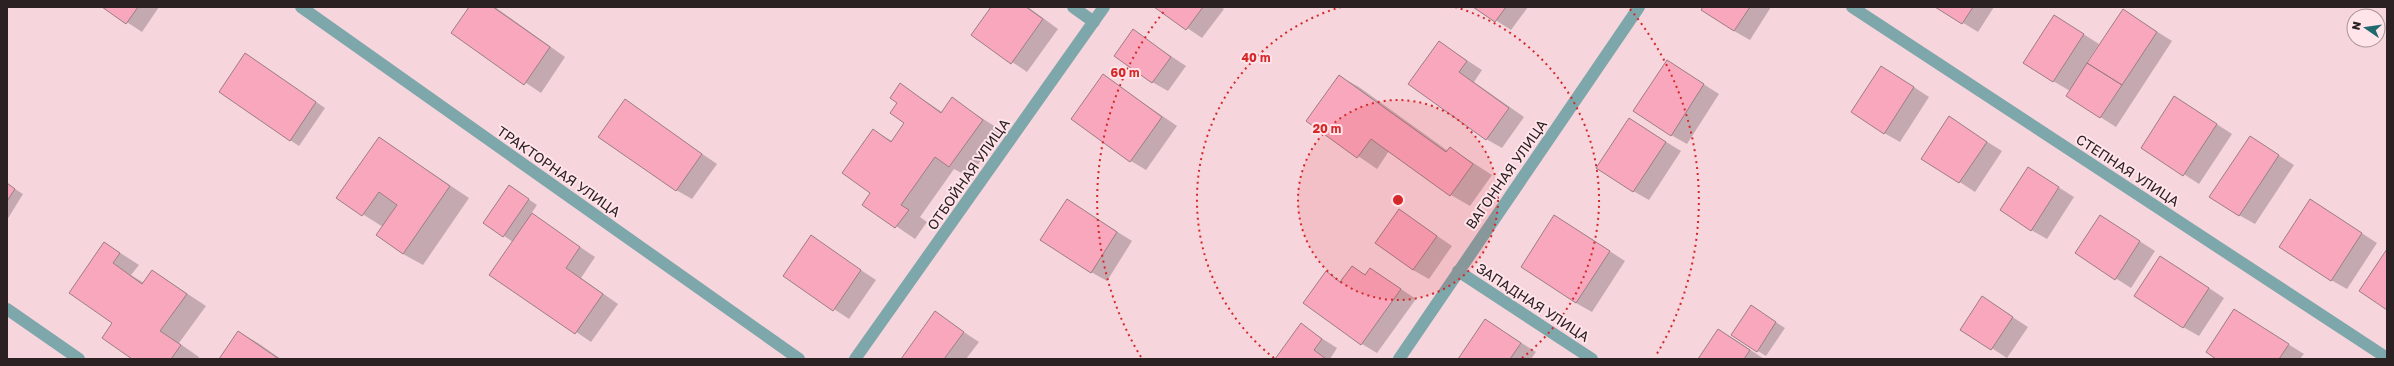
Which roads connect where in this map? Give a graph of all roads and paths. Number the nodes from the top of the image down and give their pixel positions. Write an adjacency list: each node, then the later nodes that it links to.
1 (301, 7): 11 (street, ТРАКТОРНАЯ УЛИЦА)
2 (1073, 7): 6 (street)
3 (1104, 7): 6 (street, ОТБОЙНАЯ УЛИЦА)
4 (1639, 7): 7 (street, ВАГОННАЯ УЛИЦА)
5 (1852, 7): 9 (street, СТЕПНАЯ УЛИЦА)
6 (1094, 22): 12 (street, ОТБОЙНАЯ УЛИЦА)
7 (1458, 271): 13 (street, ВАГОННАЯ УЛИЦА); 14 (street, ЗАПАДНАЯ УЛИЦА)
8 (7, 309): 10 (street)
9 (2387, 358)
10 (79, 359)
11 (799, 359)
12 (855, 359)
13 (1399, 359)
14 (1592, 359)

